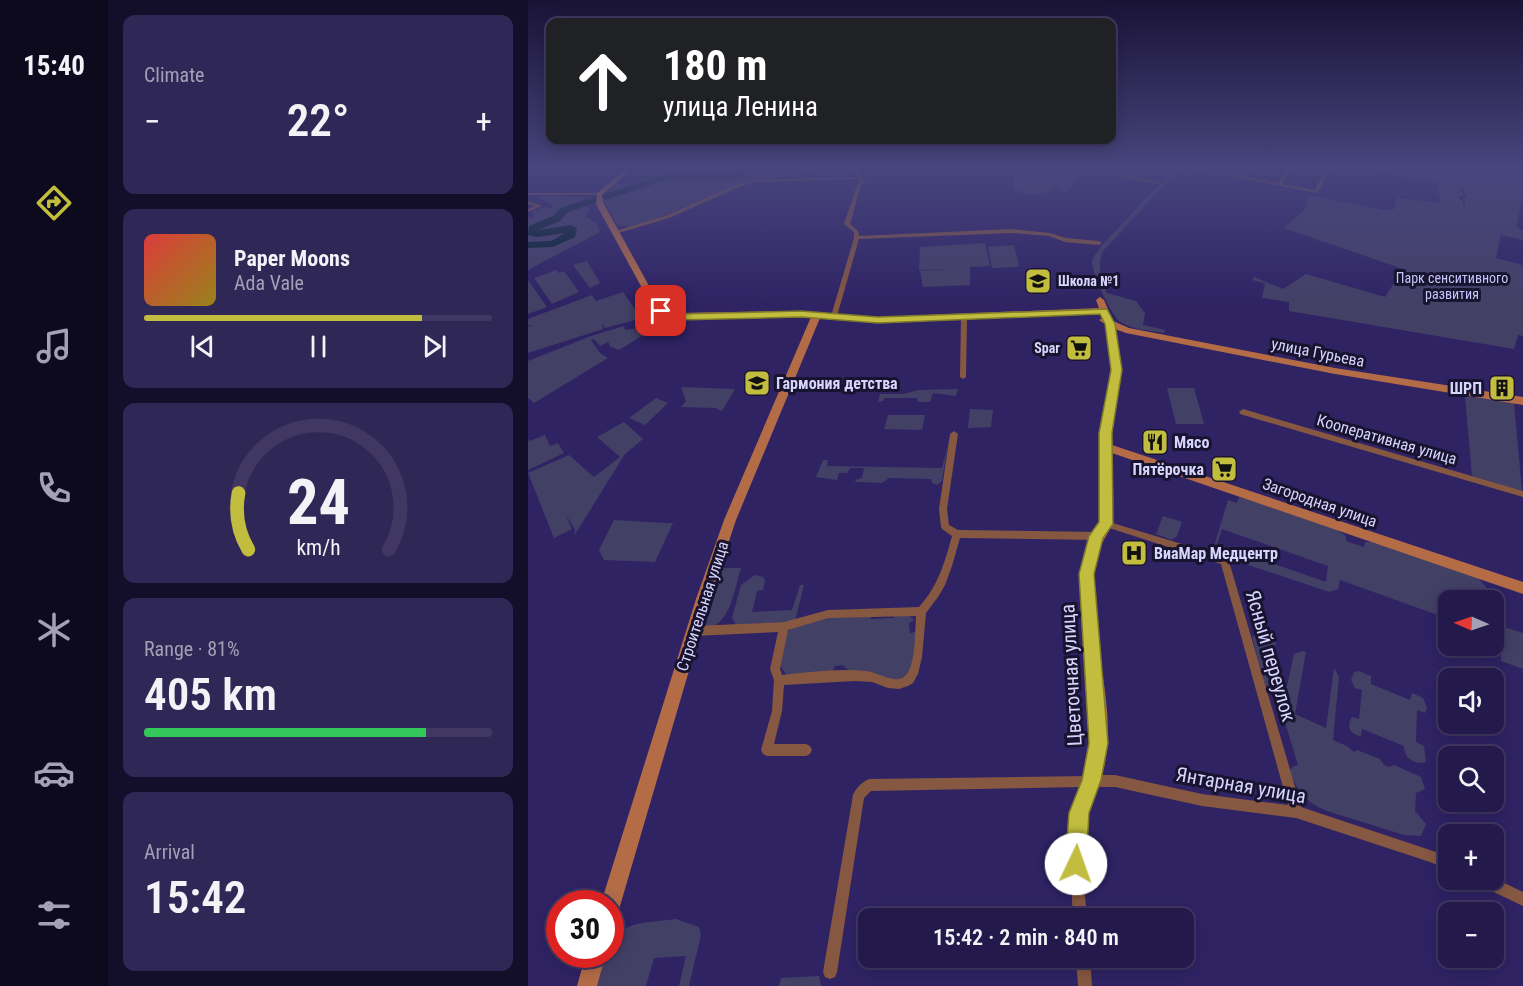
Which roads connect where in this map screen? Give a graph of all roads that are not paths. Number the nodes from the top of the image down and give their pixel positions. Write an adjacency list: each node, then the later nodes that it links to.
1 (604, 212): 4 (main road)
2 (678, 212): 4 (street)
3 (851, 212): 5 (street)
4 (615, 232): 9 (main road)
5 (857, 238): 6 (street); 10 (street)
6 (1099, 243)
7 (1103, 311): 8 (main road); 8 (main road, Цветочная улица); 12 (main road, Цветочная улица)
8 (1083, 312): 11 (main road); 12 (main road, улица Гурьева)
9 (817, 315): 10 (main road); 24 (main road, Строительная улица)
10 (834, 316): 11 (main road)
11 (964, 317): 13 (street)
12 (1110, 324): 14 (main road, улица Гурьева); 17 (main road, Цветочная улица)
13 (963, 377)
14 (1523, 401)
15 (1243, 412): 18 (street, Кооперативная улица)
16 (954, 434): 20 (street)
17 (1106, 447): 19 (main road, Цветочная улица); 21 (main road, Загородная улица)
18 (1523, 494)
19 (1101, 530): 20 (street); 27 (main road, Цветочная улица); 28 (street, Ясный переулок)
20 (957, 534): 22 (street)
21 (1523, 588)
22 (921, 612): 23 (street); 25 (street)
23 (784, 627): 24 (street); 25 (street)
24 (694, 631): 30 (main road, Строительная улица)
25 (779, 680): 26 (street)
26 (806, 750)
27 (1092, 780): 28 (street, Янтарная улица); 33 (street, Цветочная улица); 36 (street, Янтарная улица)
28 (1296, 812): 29 (street, Янтарная улица)
29 (1438, 859)
30 (615, 890)
31 (1504, 890): 32 (street)
32 (1523, 899)
33 (1079, 908)
34 (592, 968): 37 (main road)
35 (1084, 968): 38 (street)
36 (830, 972)
37 (587, 986)
38 (1085, 986)

